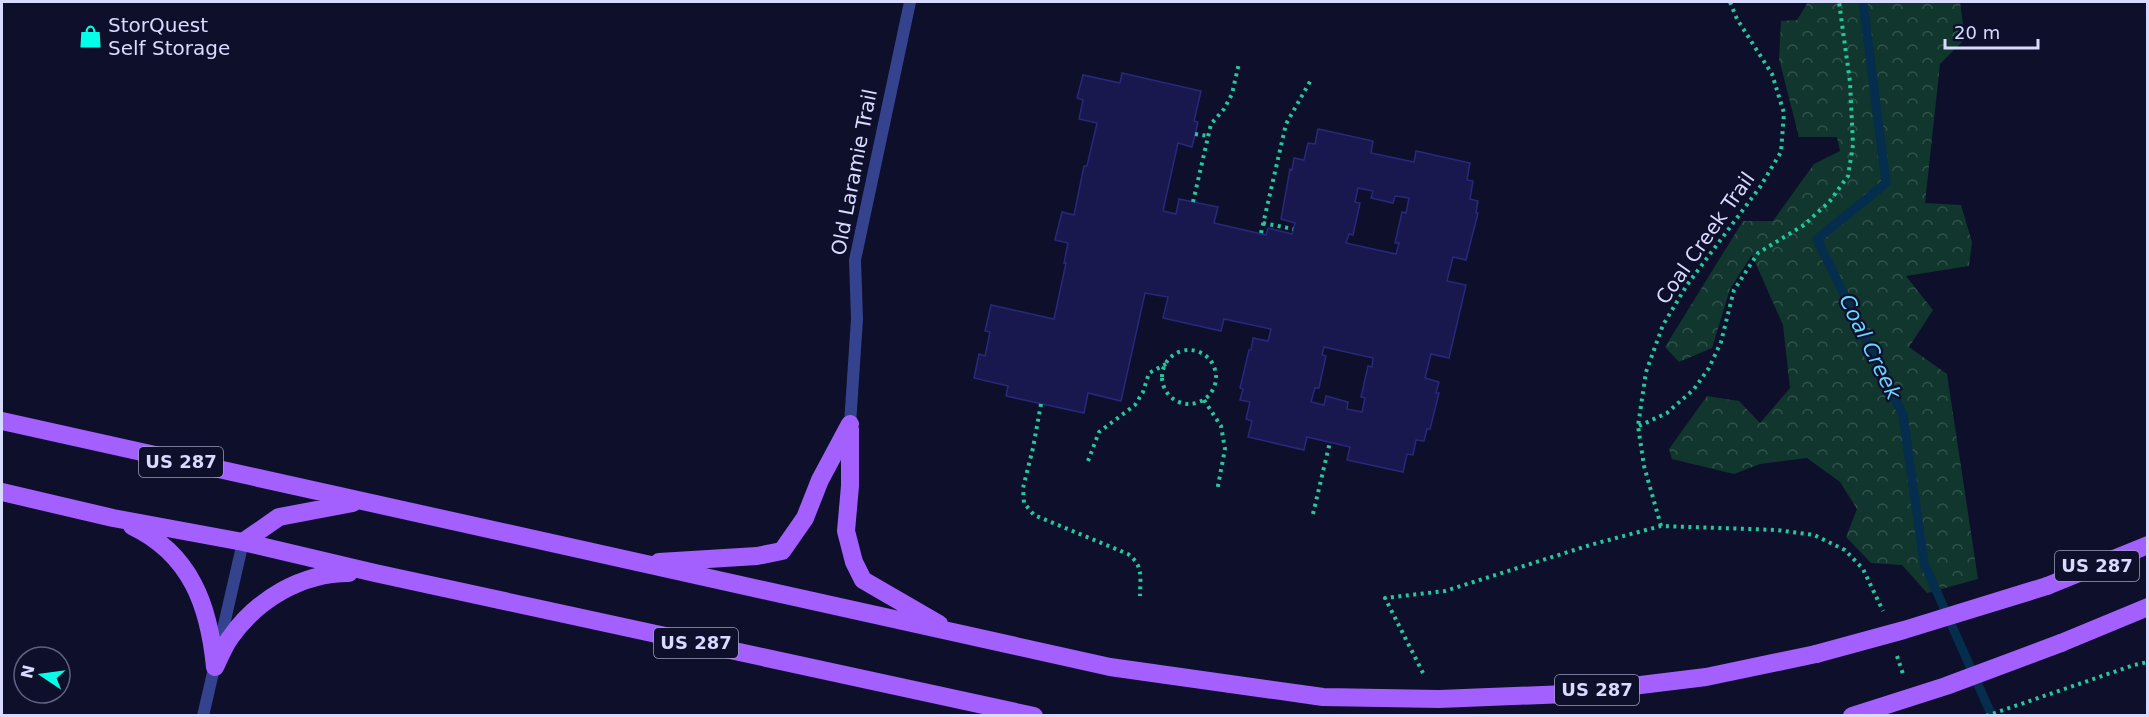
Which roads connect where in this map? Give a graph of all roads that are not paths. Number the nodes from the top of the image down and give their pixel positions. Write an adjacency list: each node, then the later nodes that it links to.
1 (910, 2): 3 (street, Old Laramie Trail)
2 (2, 421): 5 (main road, US 287)
3 (850, 424): 9 (main road); 12 (main road)
4 (2, 492): 6 (main road, US 287)
5 (361, 502): 7 (main road); 9 (main road, US 287)
6 (112, 518): 7 (main road, US 287); 13 (main road)
7 (243, 542): 10 (main road, US 287); 13 (street)
8 (2148, 545): 12 (main road, US 287, bridge)
9 (636, 563): 12 (main road, US 287)
10 (375, 573): 13 (main road); 15 (main road, US 287)
11 (2148, 606): 16 (main road, US 287, bridge)
12 (955, 632)
13 (215, 667): 14 (street)
14 (203, 716)
15 (1034, 716)
16 (1852, 716)

